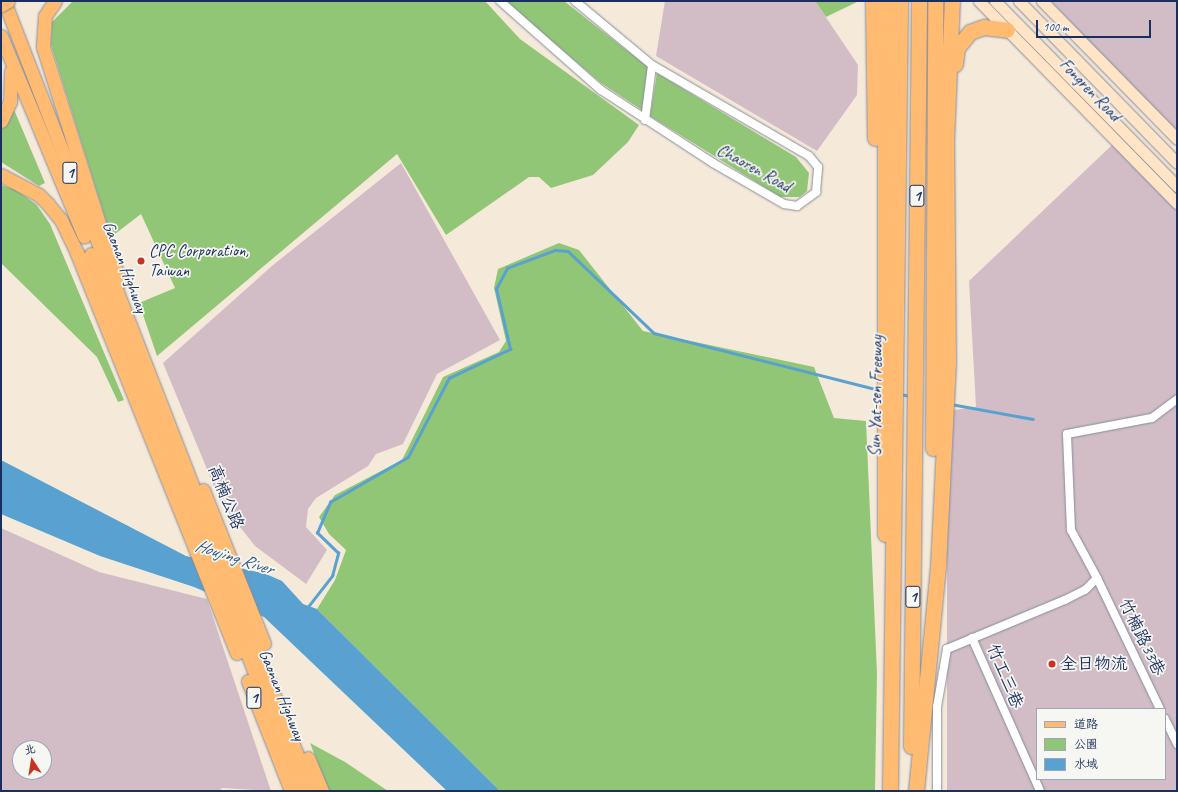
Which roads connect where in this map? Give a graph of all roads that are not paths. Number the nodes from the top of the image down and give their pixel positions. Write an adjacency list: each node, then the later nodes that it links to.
1 (55, 1): 31 (main road)
2 (500, 1): 19 (street, Chaoren Road)
3 (574, 1): 18 (street, Chaoren Road)
4 (873, 1): 34 (highway)
5 (885, 1): 34 (highway)
6 (900, 1): 35 (highway, Sun Yat-sen Freeway / 1)
7 (919, 1): 51 (highway, 1)
8 (935, 1): 37 (highway)
9 (952, 1): 22 (highway)
10 (979, 1): 15 (main road, Fongren Road)
11 (995, 1): 26 (main road, Fongren Road)
12 (1019, 1): 23 (main road, Fongren Road)
13 (1042, 1): 21 (main road, Fongren Road)
14 (5, 3): 31 (main road, Gaonan Highway / 1)
15 (1007, 30): 22 (highway); 28 (main road, Fongren Road)
16 (1, 36): 17 (main road, Gaonan Highway / 1)
17 (11, 63): 20 (main road); 29 (main road, Gaonan Highway / 1)
18 (652, 65): 19 (street); 19 (street, Chaoren Road)
19 (645, 120)
20 (1, 121)
21 (1177, 139)
22 (946, 142): 37 (highway)
23 (1177, 163)
24 (1, 166): 27 (main road)
25 (1, 175): 27 (main road)
26 (1177, 186)
27 (39, 195): 30 (main road)
28 (1177, 204)
29 (88, 247): 32 (main road); 33 (main road, 1)
30 (76, 252): 32 (main road); 33 (main road, 1)
31 (106, 257): 33 (main road, Gaonan Highway / 1); 33 (main road)
32 (94, 282): 33 (main road)
33 (116, 311): 38 (main road, Gaonan Highway / 1); 39 (main road, Gaonan Highway / 1)
34 (882, 324): 35 (highway)
35 (889, 392): 50 (highway)
36 (1177, 399): 40 (street, 竹楠路33巷)
37 (938, 401): 52 (highway)
38 (196, 540): 41 (main road, 1); 46 (main road, Gaonan Highway / 1)
39 (221, 546): 41 (main road, 高楠公路 / 1)
40 (1096, 578): 42 (street); 43 (street, 竹楠路33巷)
41 (242, 614): 47 (main road, Gaonan Highway / 1); 48 (main road, Gaonan Highway / 1); 49 (main road, Gaonan Highway / 1)
42 (972, 638): 53 (street); 54 (street, 竹工三巷)
43 (1160, 708)
44 (1166, 721): 45 (street)
45 (1177, 744)
46 (291, 791)
47 (301, 791)
48 (312, 791)
49 (322, 791)
50 (890, 791)
51 (911, 791)
52 (916, 791)
53 (937, 791)
54 (1040, 791)

